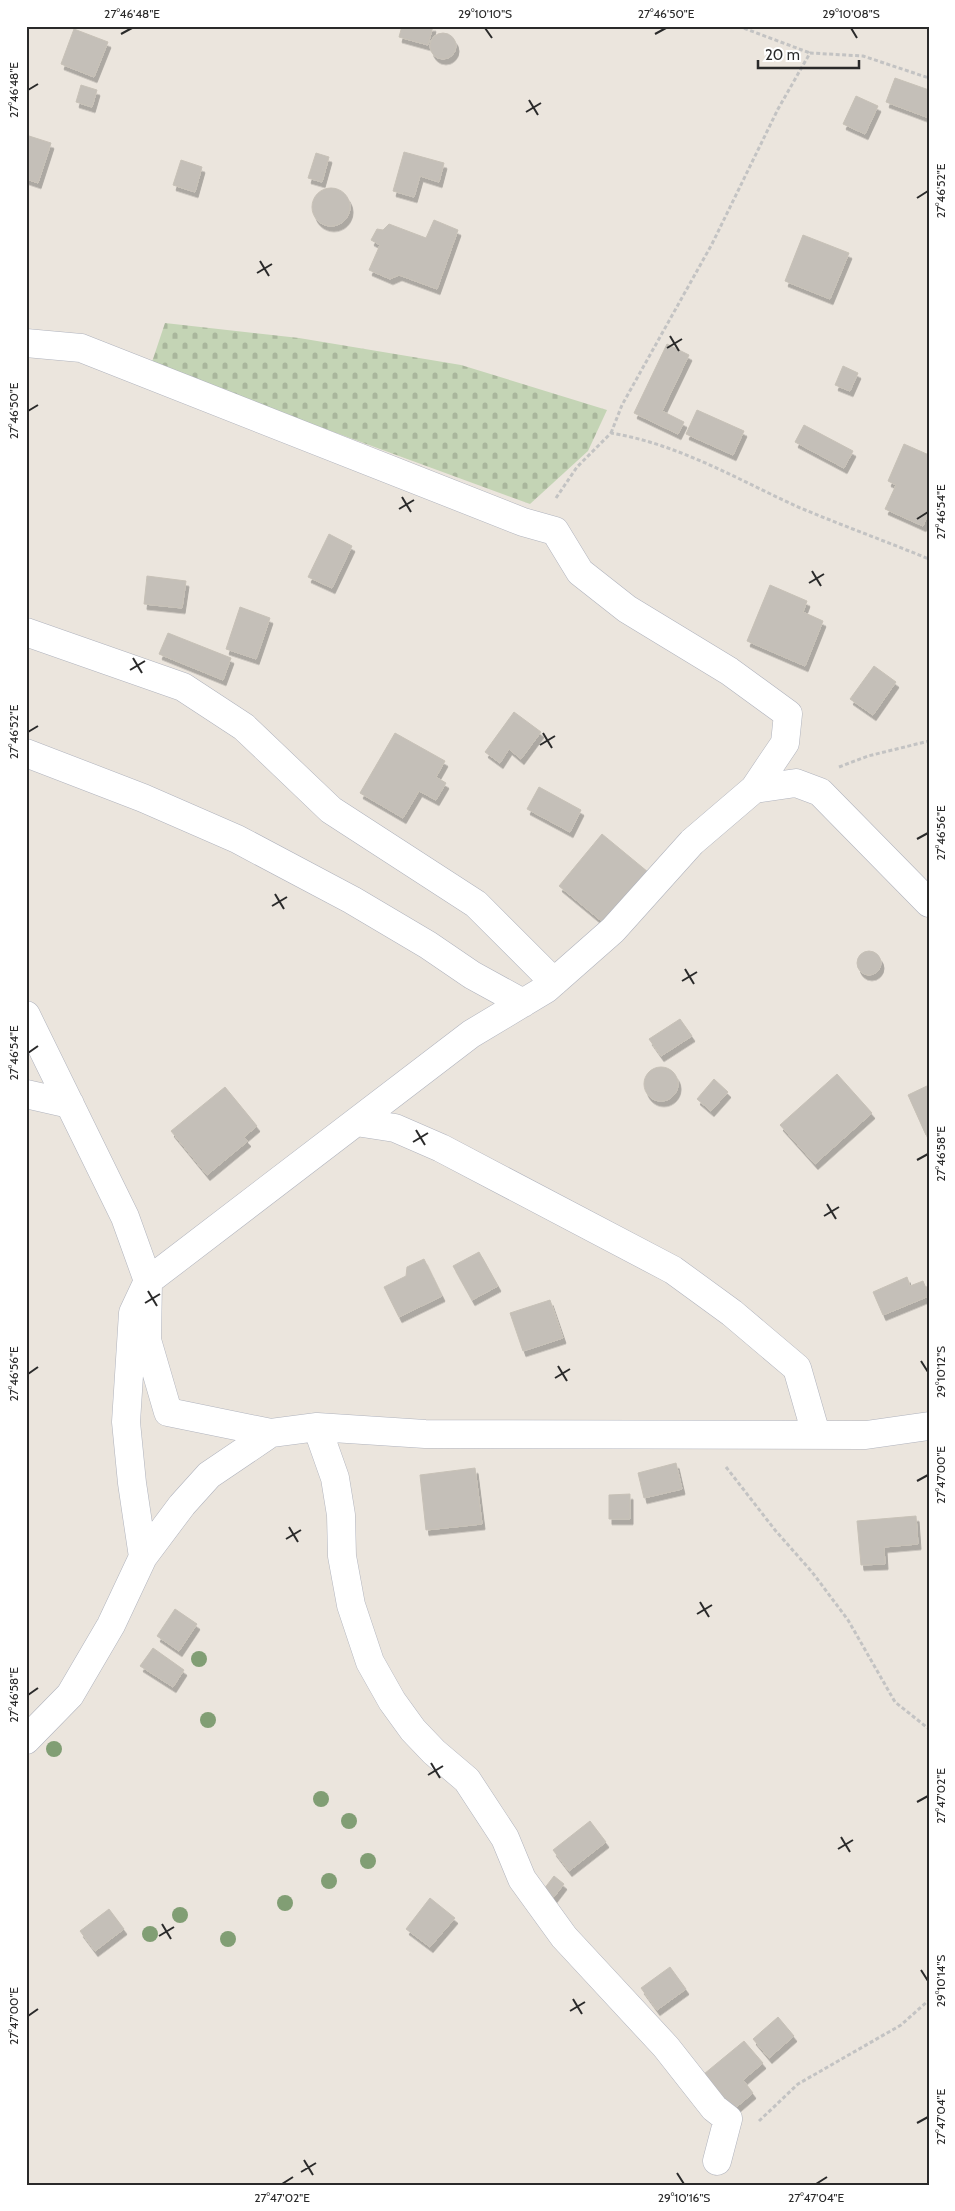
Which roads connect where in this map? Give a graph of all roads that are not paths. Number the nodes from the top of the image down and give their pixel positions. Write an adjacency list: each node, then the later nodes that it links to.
1 (26, 343): 4 (street)
2 (26, 632): 6 (street)
3 (26, 753): 7 (street)
4 (754, 789): 5 (street); 6 (street)
5 (929, 903)
6 (554, 982): 7 (street)
7 (523, 1002): 11 (street)
8 (26, 1015): 10 (street)
9 (26, 1094): 10 (street)
10 (70, 1104): 12 (street)
11 (356, 1122): 12 (street); 16 (street)
12 (148, 1281): 15 (street); 17 (street)
13 (929, 1426): 16 (street)
14 (317, 1427): 15 (street); 16 (street); 19 (street)
15 (270, 1433): 17 (street)
16 (816, 1434)
17 (144, 1557): 18 (street)
18 (26, 1740)
19 (717, 2161)

